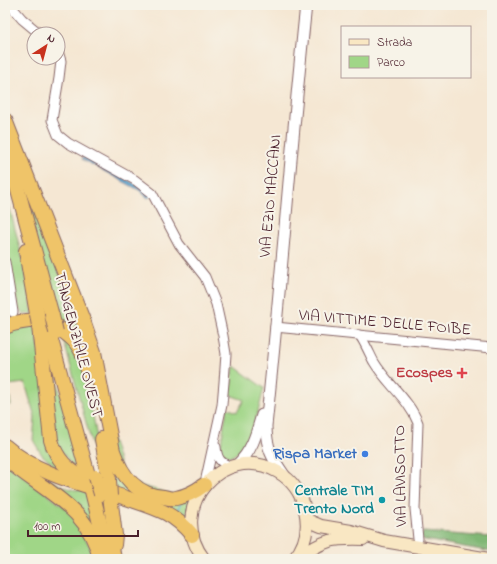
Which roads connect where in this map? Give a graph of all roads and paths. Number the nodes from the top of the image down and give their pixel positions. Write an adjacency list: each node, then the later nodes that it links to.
1 (10, 5): 3 (street)
2 (306, 5): 12 (street, VIA EZIO MACCANI)
3 (30, 26)
4 (61, 66): 17 (street)
5 (5, 120): 15 (highway)
6 (5, 142): 10 (highway, TANGENZIALE OVEST)
7 (5, 172): 10 (highway)
8 (5, 262): 9 (street)
9 (9, 313): 10 (street)
10 (44, 322): 11 (highway); 15 (highway); 23 (highway, TANGENZIALE OVEST); 23 (highway); 23 (highway)
11 (5, 327)
12 (275, 327): 13 (street, VIA VITTIME DELLE FOIBE); 16 (street, VIA EZIO MACCANI)
13 (359, 335): 14 (street, VIA VITTIME DELLE FOIBE); 26 (street, VIA LAVISOTTO)
14 (492, 348)
15 (94, 352): 22 (highway)
16 (269, 390): 20 (street, VIA EZIO MACCANI); 21 (street, VIA EZIO MACCANI)
17 (215, 442): 20 (street); 22 (street)
18 (5, 446): 23 (highway)
19 (5, 458): 29 (highway)
20 (234, 465): 21 (main road); 22 (main road)
21 (284, 475): 24 (main road)
22 (206, 484): 25 (main road)
23 (99, 486): 25 (highway); 28 (highway)
24 (307, 524): 27 (main road); 31 (main road)
25 (192, 535): 30 (main road)
26 (418, 539)
27 (384, 541): 32 (main road); 33 (main road)
28 (111, 557)
29 (100, 559)
30 (204, 559)
31 (294, 559)
32 (298, 559)
33 (489, 559)

